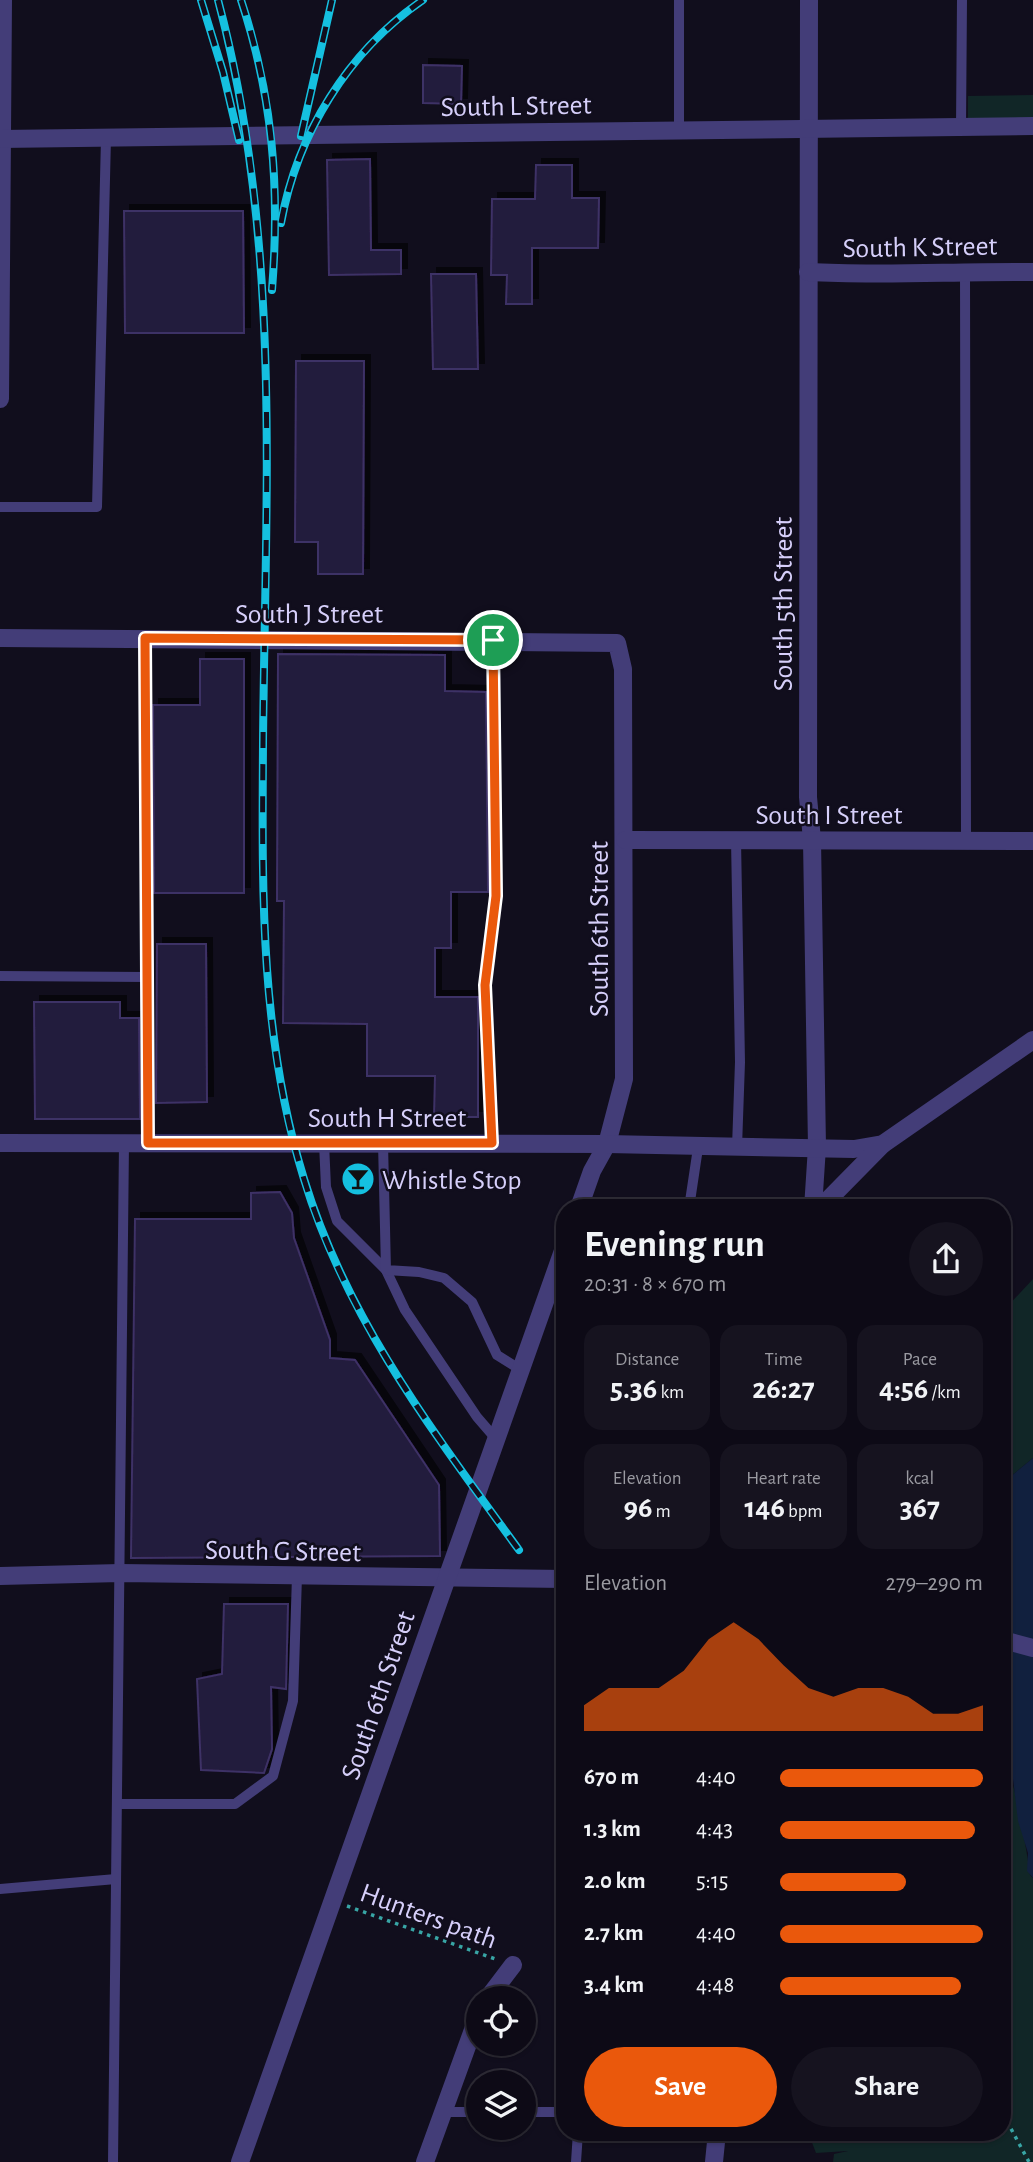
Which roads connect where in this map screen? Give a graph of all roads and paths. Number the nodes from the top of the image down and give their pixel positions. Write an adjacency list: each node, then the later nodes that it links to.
1 (3, 0): 10 (street)
2 (679, 0): 8 (lane)
3 (809, 0): 7 (street, South 5th Street)
4 (962, 0): 6 (lane)
5 (1033, 126): 6 (street, South L Street)
6 (961, 127): 7 (street, South L Street)
7 (808, 128): 8 (street, South L Street); 12 (street, South 5th Street)
8 (679, 129): 9 (street, South L Street)
9 (106, 138): 10 (street, South L Street); 15 (lane)
10 (1, 139): 14 (street)
11 (965, 271): 12 (street, South K Street); 13 (street, South K Street); 23 (lane)
12 (808, 272): 22 (street, South 5th Street)
13 (1033, 272)
14 (0, 399)
15 (0, 507)
16 (0, 638): 17 (street, South J Street)
17 (145, 638): 18 (street, South J Street); 26 (lane)
18 (493, 640): 19 (street, South J Street); 33 (lane)
19 (617, 643): 20 (street, South 6th Street)
20 (625, 840): 21 (street, South I Street); 34 (street, South 6th Street)
21 (736, 840): 22 (street, South I Street); 36 (lane)
22 (812, 840): 23 (street, South I Street); 37 (street, South 5th Street)
23 (967, 841): 24 (street, South I Street)
24 (1033, 841)
25 (0, 976): 26 (lane)
26 (147, 977): 30 (lane)
27 (1033, 1040): 35 (street)
28 (0, 1143): 29 (street, South H Street)
29 (124, 1143): 30 (street, South H Street); 47 (lane)
30 (148, 1143): 31 (street, South H Street)
31 (324, 1143): 32 (street, South H Street); 43 (lane)
32 (383, 1143): 33 (street, South H Street); 43 (lane)
33 (492, 1143): 34 (street, South H Street)
34 (607, 1144): 38 (street, South H Street); 39 (street, South 6th Street)
35 (883, 1144): 37 (street, South H Street); 42 (street)
36 (737, 1147): 37 (street, South H Street); 38 (street, South H Street)
37 (817, 1147): 41 (street, South 5th Street)
38 (698, 1148): 40 (lane)
39 (582, 1199)
40 (691, 1199)
41 (814, 1199)
42 (829, 1199)
43 (386, 1270): 45 (lane); 46 (lane)
44 (556, 1271): 45 (street, South 6th Street)
45 (521, 1370): 46 (street, South 6th Street)
46 (496, 1439): 50 (street, South 6th Street)
47 (120, 1573): 48 (street, South G Street); 49 (street, South G Street); 54 (lane)
48 (0, 1576)
49 (297, 1577): 50 (street, South G Street); 54 (lane)
50 (445, 1579): 51 (street, South G Street); 57 (street, South 6th Street)
51 (556, 1579)
52 (1011, 1642): 53 (street)
53 (1033, 1648)
54 (117, 1804): 55 (lane)
55 (117, 1879): 56 (lane); 68 (lane)
56 (0, 1889)
57 (332, 1900): 58 (path, Hunters path); 69 (street, South 6th Street)
58 (513, 1965): 59 (street)
59 (497, 1986)
60 (466, 2048): 61 (street)
61 (443, 2112): 62 (lane); 70 (street)
62 (466, 2112)
63 (536, 2112): 64 (lane)
64 (556, 2112)
65 (1011, 2129): 73 (path)
66 (578, 2141): 71 (lane)
67 (716, 2141): 72 (street)
68 (113, 2162)
69 (240, 2162)
70 (425, 2162)
71 (576, 2162)
72 (714, 2162)
73 (1029, 2162)

